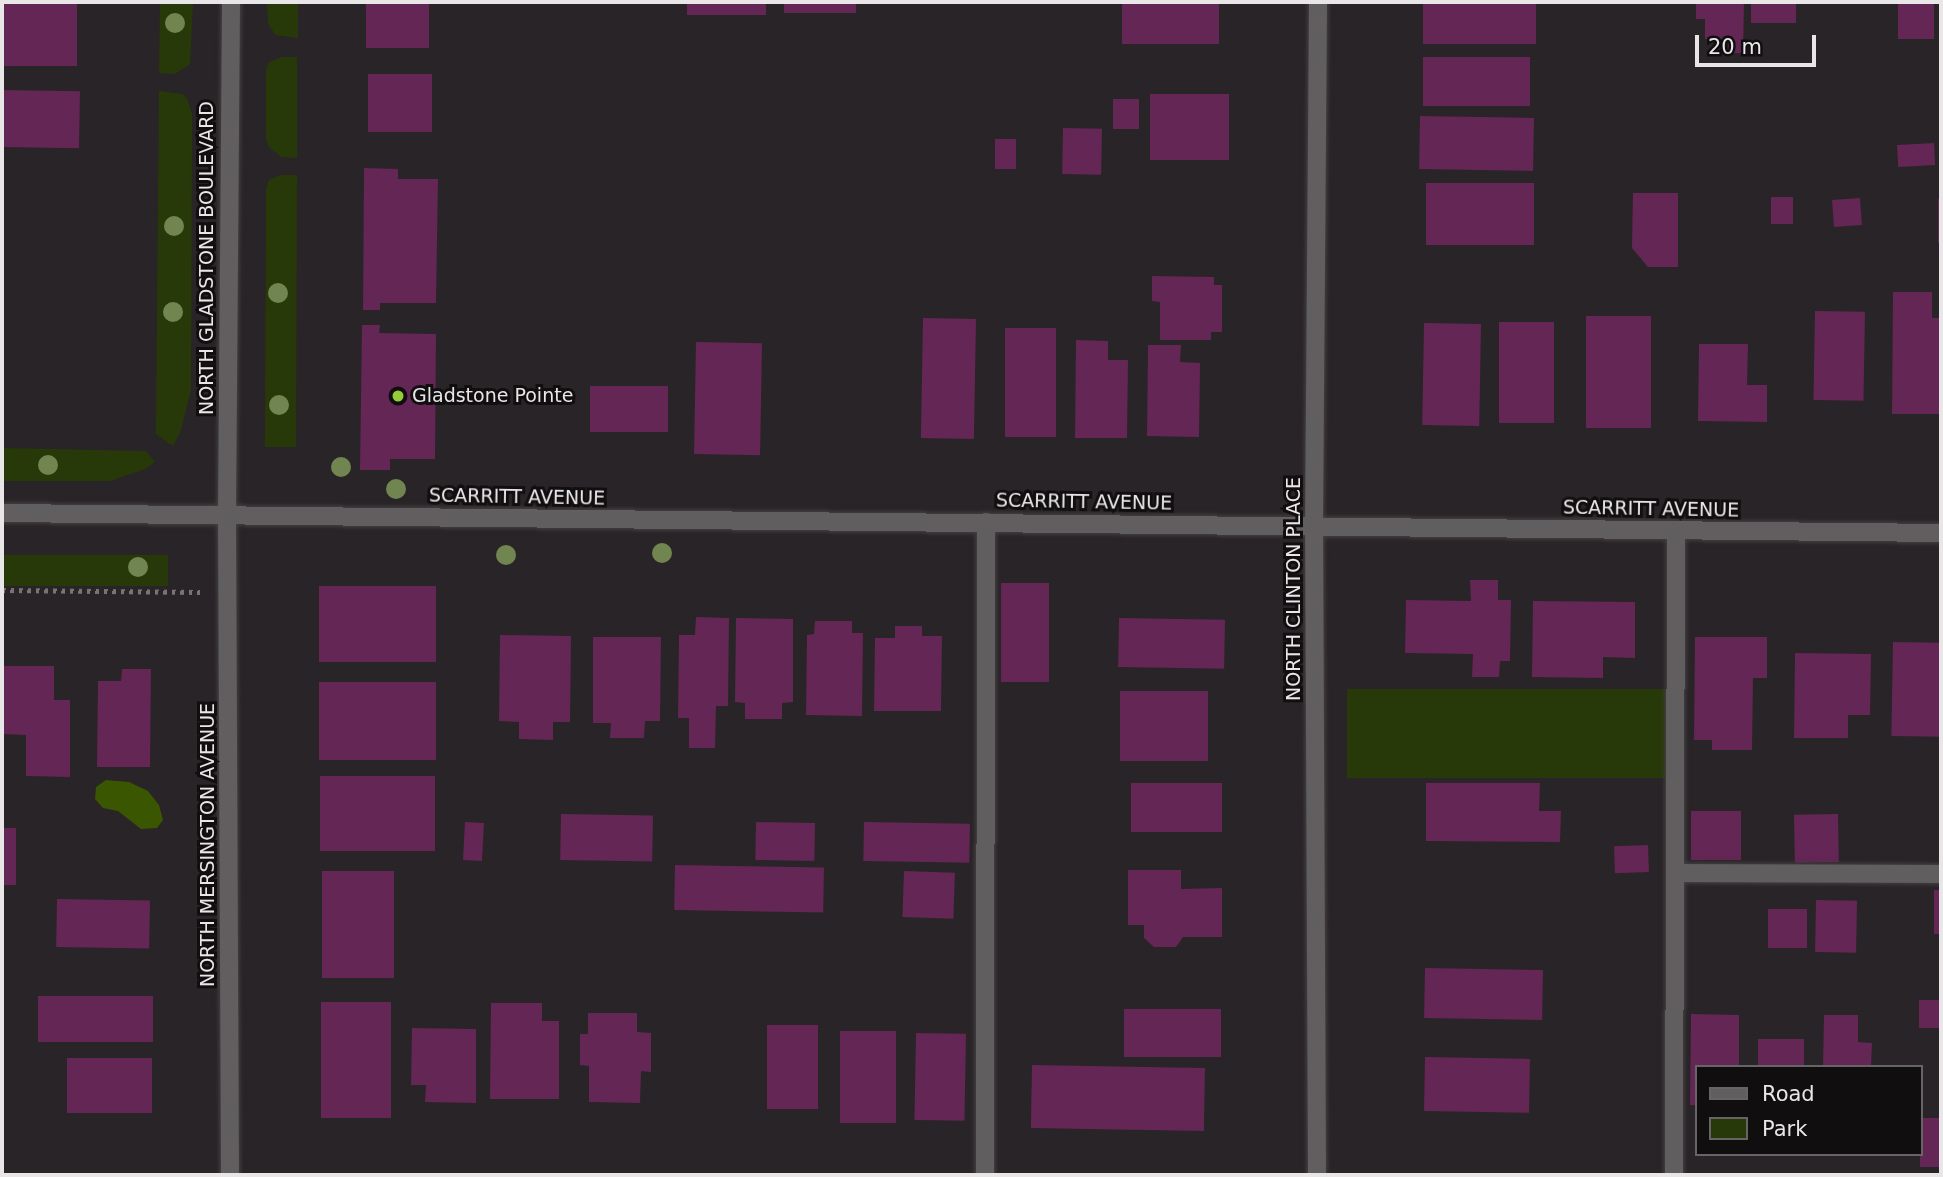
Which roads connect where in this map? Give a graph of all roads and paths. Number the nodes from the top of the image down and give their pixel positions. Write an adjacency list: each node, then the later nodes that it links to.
1 (231, 2): 4 (street, NORTH GLADSTONE BOULEVARD)
2 (1318, 2): 6 (street, NORTH CLINTON PLACE)
3 (2, 513): 4 (street, SCARRITT AVENUE)
4 (226, 515): 5 (street, SCARRITT AVENUE); 13 (street, NORTH MERSINGTON AVENUE)
5 (986, 522): 6 (street, SCARRITT AVENUE); 14 (street)
6 (1314, 526): 7 (street, SCARRITT AVENUE); 15 (street, NORTH CLINTON PLACE)
7 (1676, 530): 8 (street, SCARRITT AVENUE); 11 (street)
8 (1941, 533)
9 (2, 590): 10 (path)
10 (207, 592)
11 (1675, 873): 12 (street); 16 (street)
12 (1941, 874)
13 (230, 1175)
14 (985, 1175)
15 (1317, 1175)
16 (1674, 1175)

